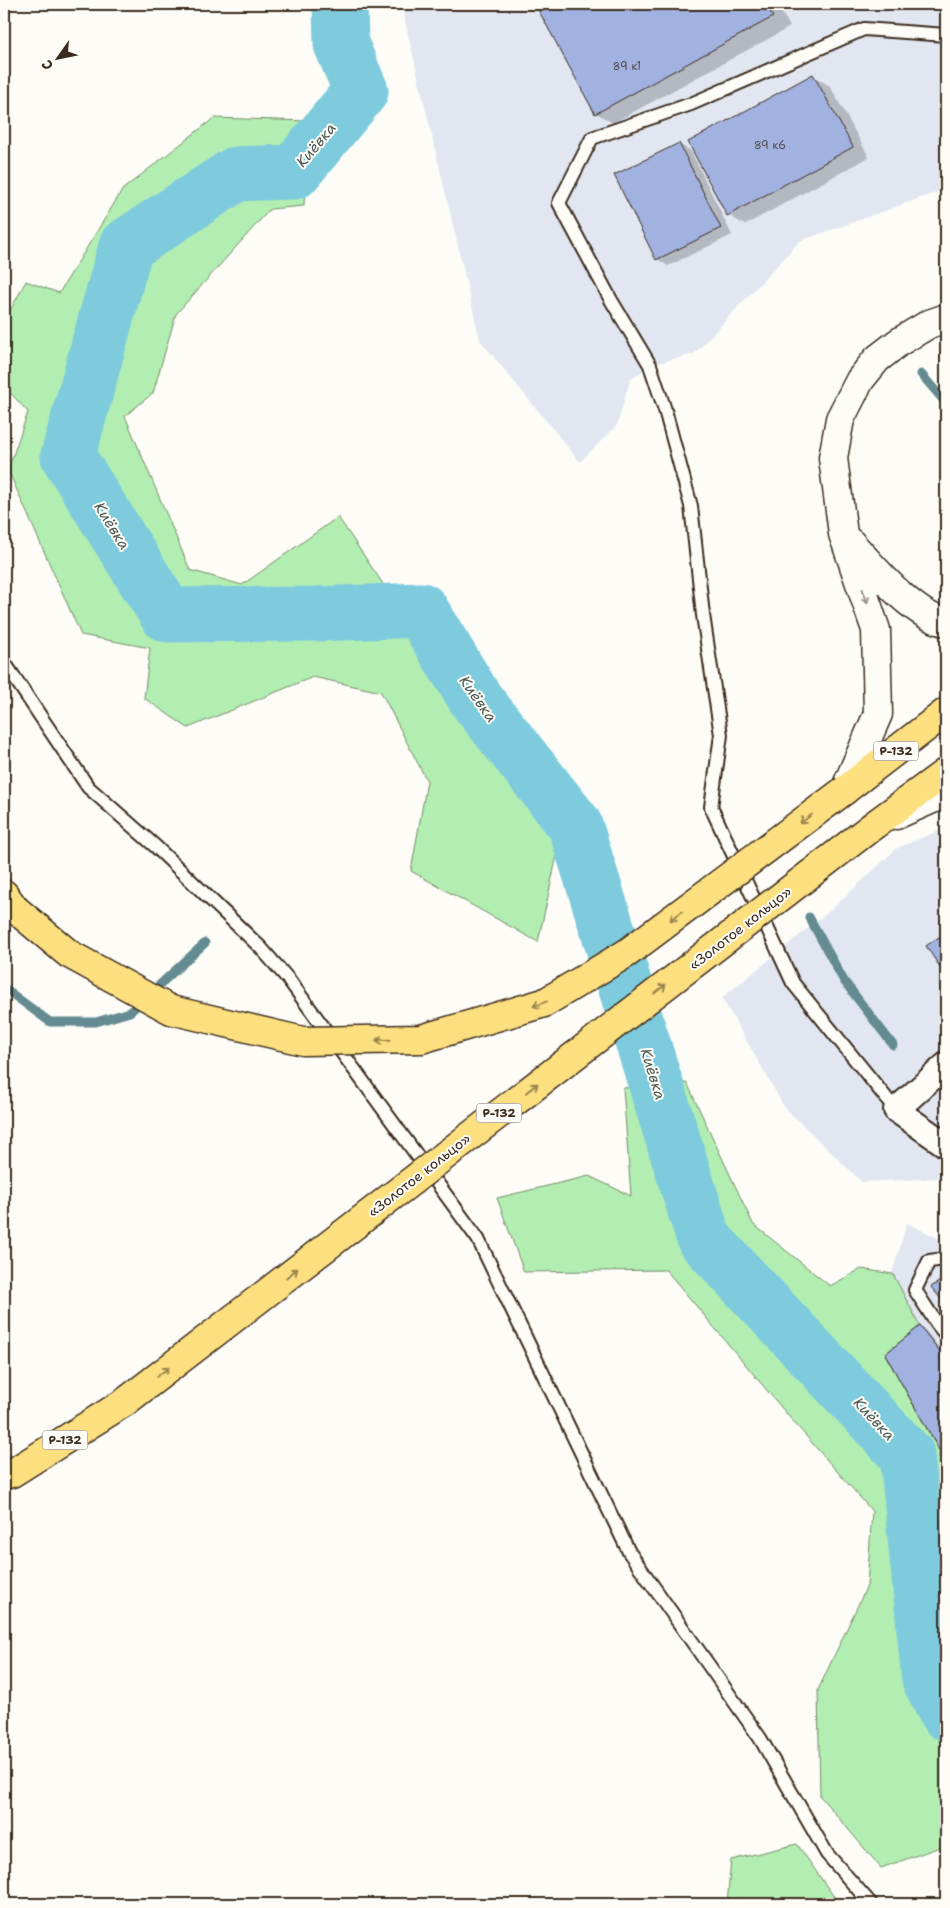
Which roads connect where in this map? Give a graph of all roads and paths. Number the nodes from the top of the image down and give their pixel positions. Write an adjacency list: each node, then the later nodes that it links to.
1 (946, 36): 13 (lane)
2 (946, 318): 3 (main road)
3 (843, 534): 4 (main road); 8 (main road, one-way to 8)
4 (946, 622)
5 (4, 662): 18 (lane)
6 (946, 712): 8 (highway, Р-132)
7 (946, 772): 10 (highway, «Золотое кольцо» / Р-132)
8 (845, 790): 11 (highway, Р-132, one-way to 11, bridge)
9 (946, 793): 10 (main road)
10 (874, 825): 17 (highway, «Золотое кольцо» / Р-132, one-way to 10, bridge)
11 (9, 902)
12 (946, 1065): 13 (street)
13 (896, 1110): 14 (street)
14 (946, 1145)
15 (946, 1259): 16 (lane)
16 (946, 1335)
17 (4, 1475)
18 (871, 1904)

